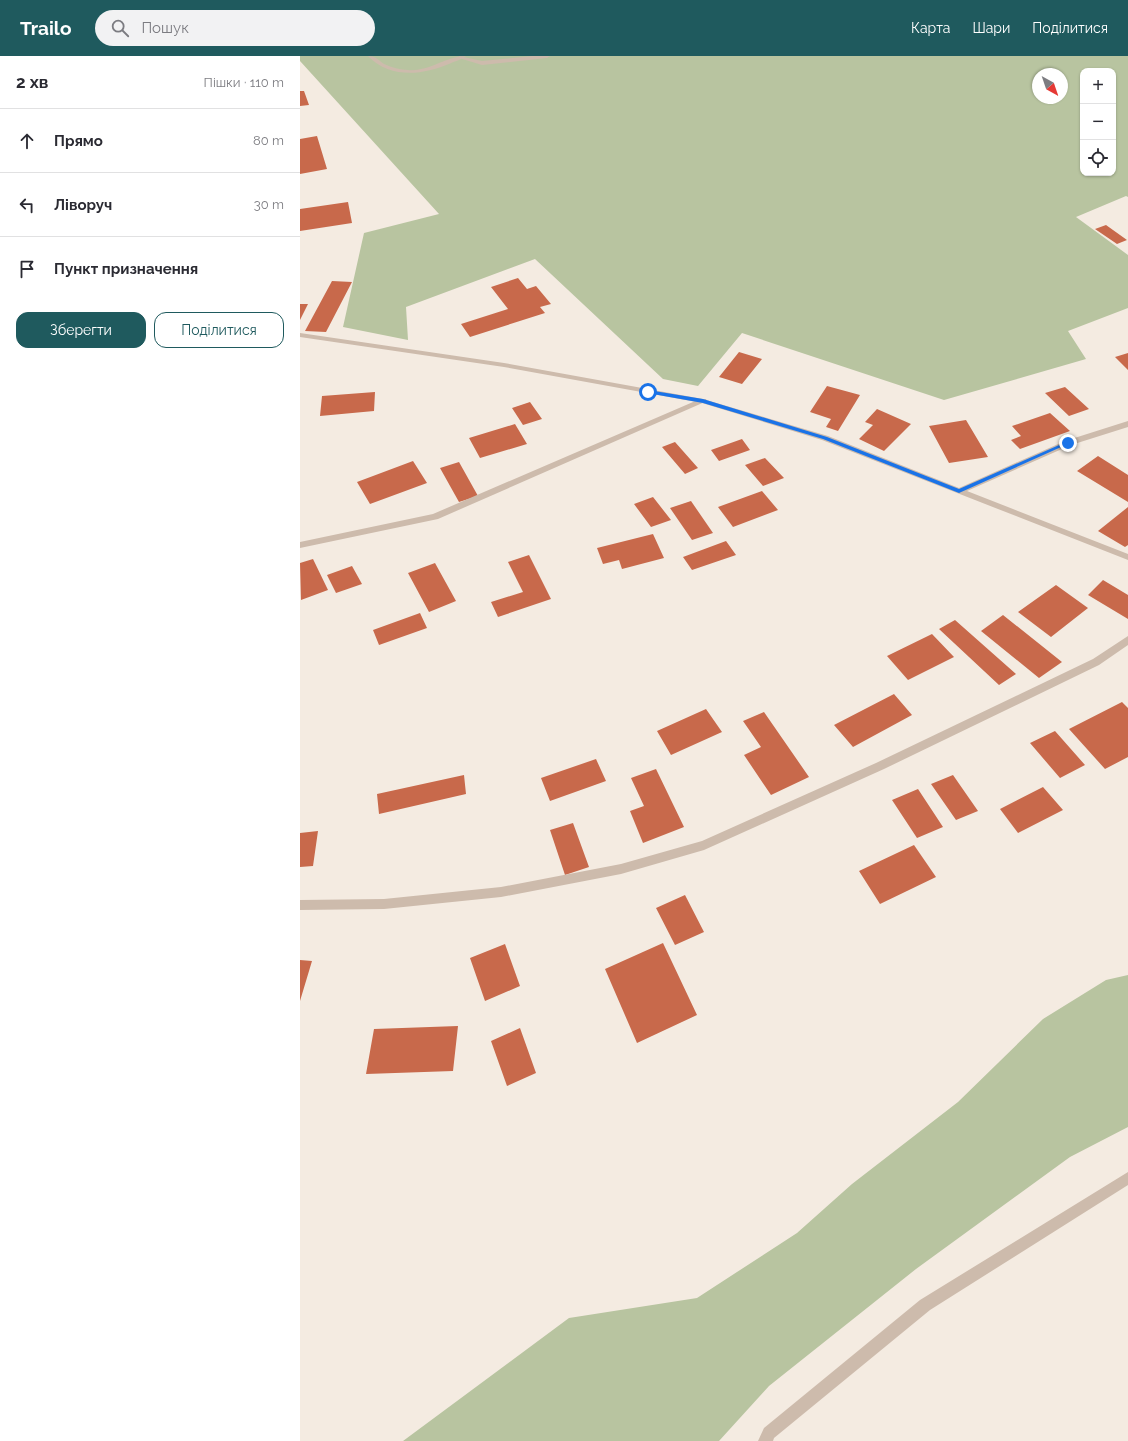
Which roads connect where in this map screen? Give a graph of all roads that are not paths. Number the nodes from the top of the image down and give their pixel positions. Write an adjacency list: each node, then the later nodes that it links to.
1 (370, 56): 2 (street)
2 (462, 56): 3 (street)
3 (547, 56)
4 (300, 335): 5 (street)
5 (703, 401): 7 (street); 8 (street)
6 (1128, 424): 7 (street)
7 (959, 491): 9 (street)
8 (300, 545)
9 (1128, 557)
10 (1128, 640): 11 (street)
11 (300, 905)
12 (1128, 1178): 13 (street)
13 (765, 1441)

